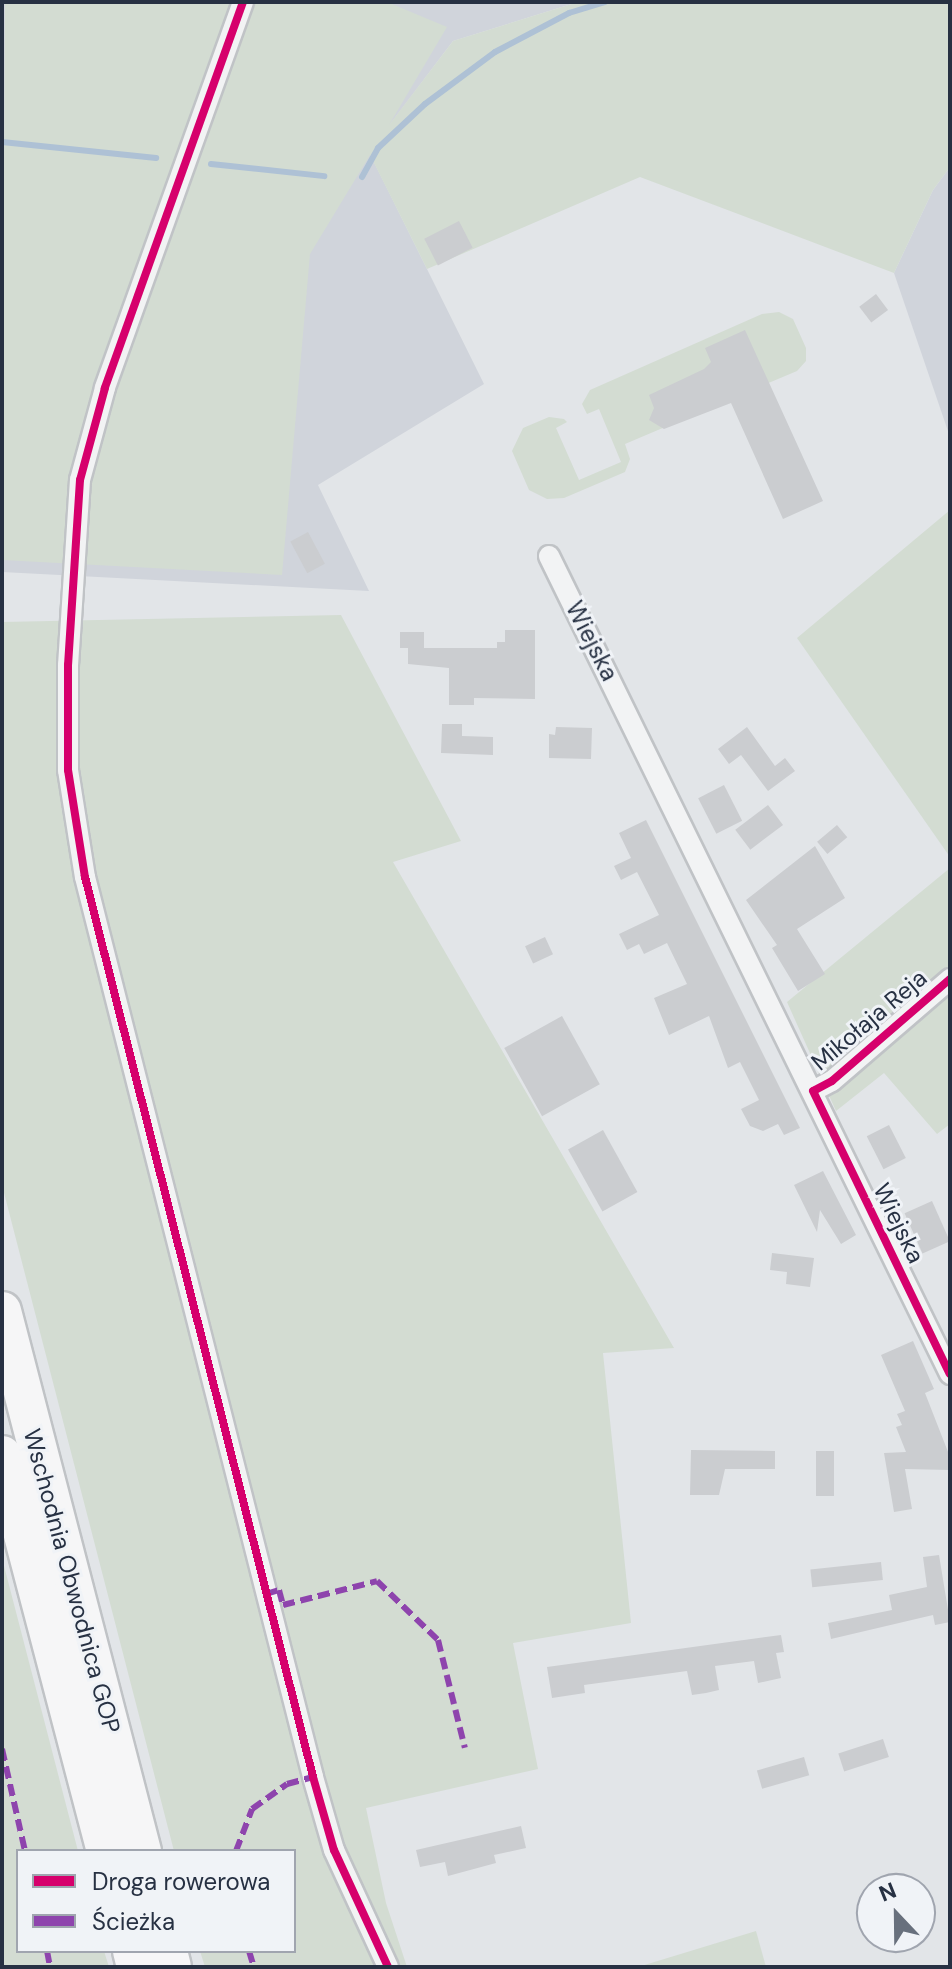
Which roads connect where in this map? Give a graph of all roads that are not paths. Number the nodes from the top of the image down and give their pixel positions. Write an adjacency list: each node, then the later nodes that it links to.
1 (243, 2): 10 (street)
2 (549, 556): 4 (street, Wiejska)
3 (950, 979): 4 (street, Mikołaja Reja)
4 (813, 1091): 6 (street, Wiejska)
5 (2, 1311): 9 (highway, Wschodnia Obwodnica GOP)
6 (950, 1374)
7 (2, 1455): 8 (highway, Wschodnia Obwodnica GOP)
8 (105, 1849)
9 (141, 1849)
10 (388, 1967)

